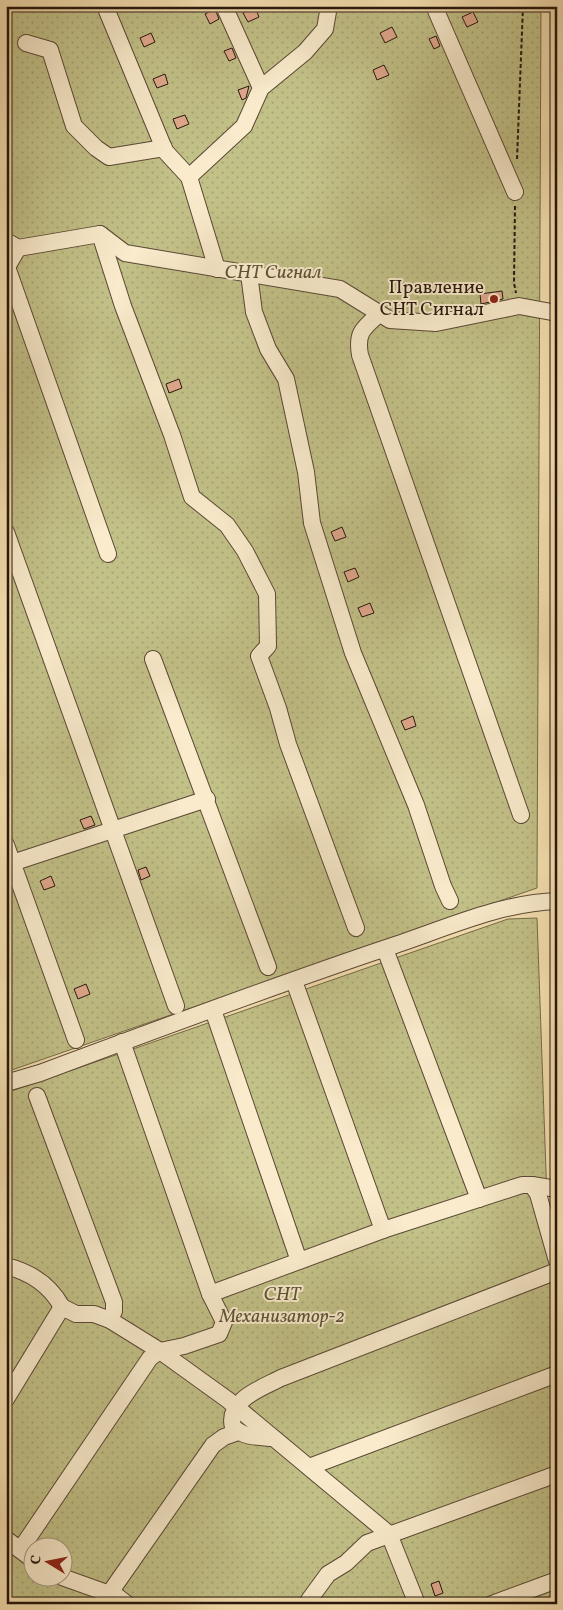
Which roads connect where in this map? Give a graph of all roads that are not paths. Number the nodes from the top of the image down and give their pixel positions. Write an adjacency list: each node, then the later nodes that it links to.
1 (105, 6): 7 (street)
2 (224, 6): 6 (street)
3 (328, 6): 6 (street)
4 (434, 6): 9 (street)
5 (26, 43): 7 (street)
6 (261, 88): 8 (street)
7 (164, 148): 8 (street)
8 (189, 178): 12 (street)
9 (515, 192)
10 (100, 234): 11 (street); 12 (street); 26 (street)
11 (9, 249): 17 (street)
12 (217, 268): 13 (street)
13 (250, 274): 15 (street); 24 (street)
14 (557, 313): 15 (street)
15 (379, 314): 20 (street)
16 (6, 532): 21 (street)
17 (108, 554)
18 (153, 659): 19 (street)
19 (207, 800): 21 (street); 28 (street)
20 (521, 815)
21 (113, 830): 23 (street); 30 (street)
22 (6, 845): 23 (street)
23 (9, 864): 32 (street)
24 (450, 901)
25 (557, 901): 27 (street)
26 (356, 928)
27 (385, 949): 29 (street); 38 (street)
28 (268, 967)
29 (294, 981): 31 (street); 39 (street)
30 (176, 1006)
31 (213, 1010): 33 (street); 40 (street)
32 (76, 1040)
33 (122, 1042): 34 (street); 44 (street)
34 (6, 1083)
35 (37, 1096): 46 (street)
36 (532, 1185): 37 (street); 38 (street); 41 (street)
37 (557, 1189)
38 (479, 1199): 39 (street)
39 (383, 1230): 40 (street)
40 (299, 1261): 44 (street)
41 (557, 1262)
42 (6, 1266): 45 (street)
43 (557, 1271): 50 (street)
44 (210, 1294): 47 (street)
45 (62, 1307): 46 (street); 49 (street)
46 (110, 1320): 47 (street)
47 (160, 1351): 50 (street); 56 (street)
48 (557, 1374): 53 (street)
49 (6, 1398)
50 (236, 1407): 51 (street); 52 (street)
51 (238, 1432): 52 (street); 61 (street)
52 (273, 1438): 53 (street)
53 (309, 1467): 55 (street)
54 (557, 1474): 55 (street)
55 (390, 1534): 62 (street); 63 (street)
56 (36, 1538)
57 (6, 1539): 58 (street)
58 (22, 1551)
59 (557, 1580): 64 (street)
60 (72, 1581): 61 (street)
61 (116, 1599)
62 (309, 1604)
63 (417, 1604)
64 (492, 1604)

